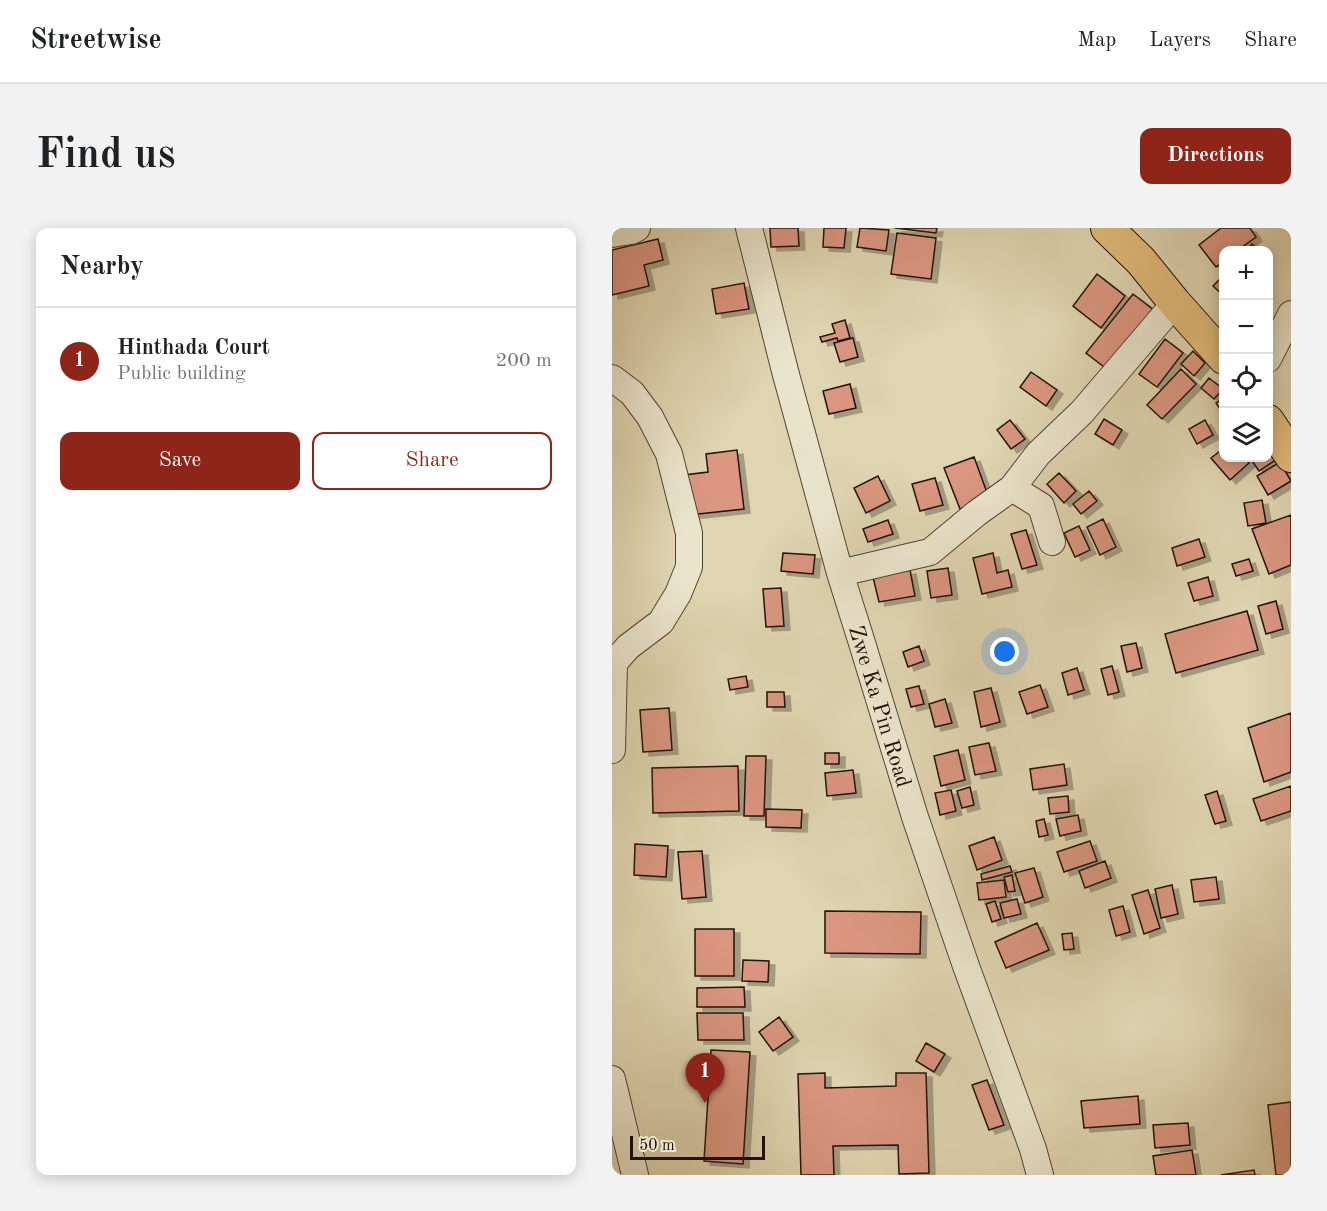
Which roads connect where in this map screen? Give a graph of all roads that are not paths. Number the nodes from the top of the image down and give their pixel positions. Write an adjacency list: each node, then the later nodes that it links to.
1 (637, 228): 4 (street)
2 (749, 228): 14 (street, Zwe Ka Pin Road)
3 (1107, 228): 5 (main road)
4 (612, 234)
5 (1174, 303): 7 (main road); 12 (street)
6 (1291, 314): 8 (street)
7 (1220, 354)
8 (1271, 354)
9 (612, 378): 15 (street)
10 (1273, 427): 11 (main road)
11 (1291, 456)
12 (1012, 488): 13 (street); 14 (street)
13 (1052, 542)
14 (840, 573): 19 (street, Zwe Ka Pin Road)
15 (613, 661): 16 (street)
16 (612, 750)
17 (612, 1079): 18 (street)
18 (635, 1175)
19 (1040, 1175)

